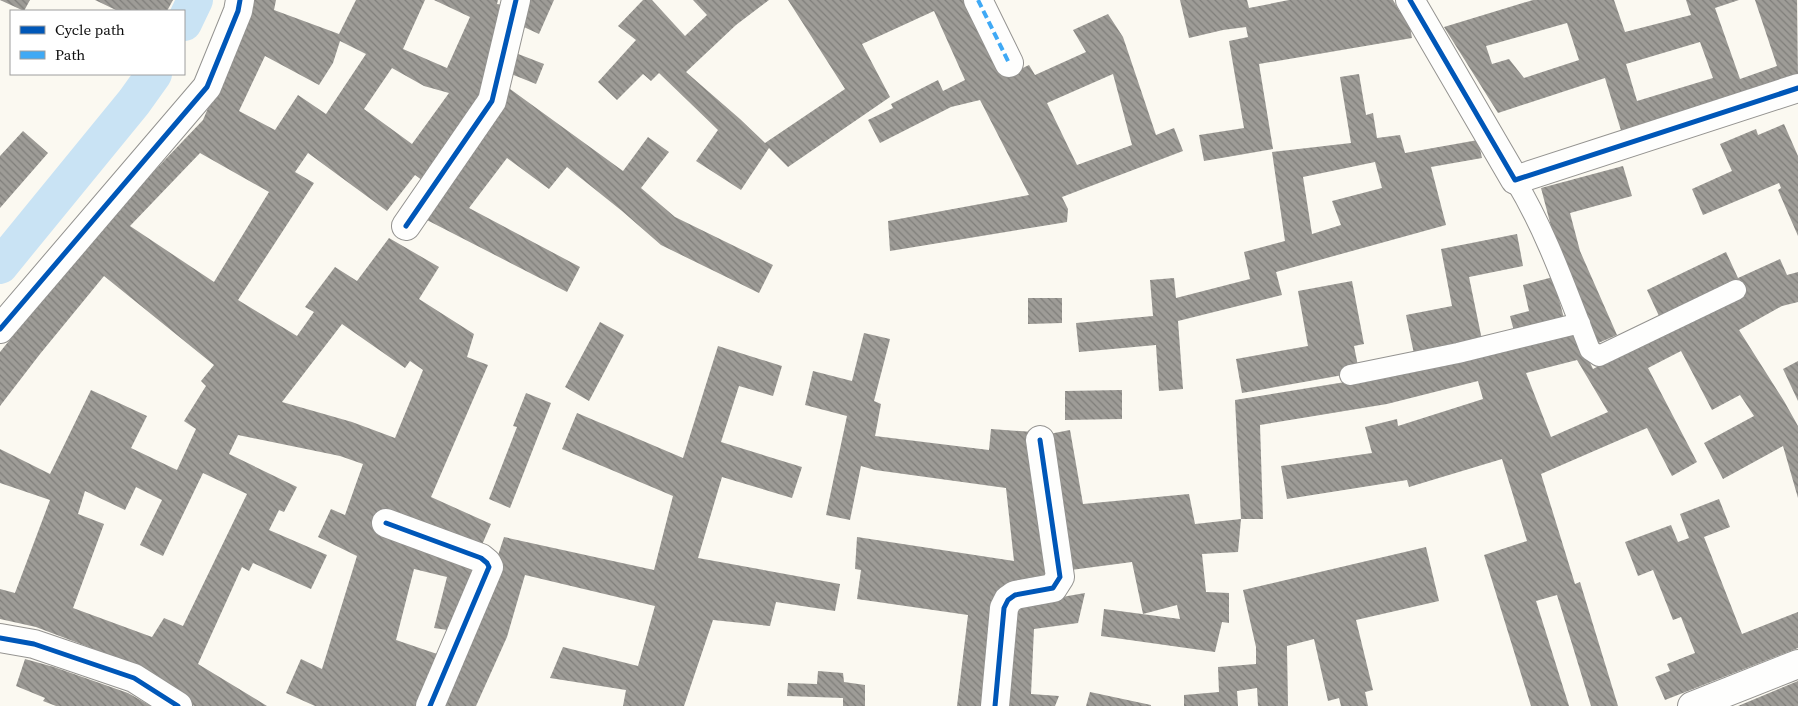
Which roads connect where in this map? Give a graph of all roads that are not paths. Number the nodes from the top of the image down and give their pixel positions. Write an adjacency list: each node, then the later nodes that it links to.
1 (240, 0): 11 (street)
2 (516, 0): 8 (street)
3 (978, 0): 5 (street)
4 (1410, 0): 7 (street)
5 (1009, 63)
6 (1798, 88): 7 (street)
7 (1515, 180): 10 (lane)
8 (406, 226)
9 (1736, 290): 10 (lane)
10 (1580, 323): 12 (lane)
11 (0, 329)
12 (1350, 375)
13 (1040, 440): 19 (street)
14 (386, 523): 18 (street)
15 (0, 638): 17 (street)
16 (1798, 664): 20 (street)
17 (178, 706)
18 (430, 706)
19 (995, 706)
20 (1692, 706)

